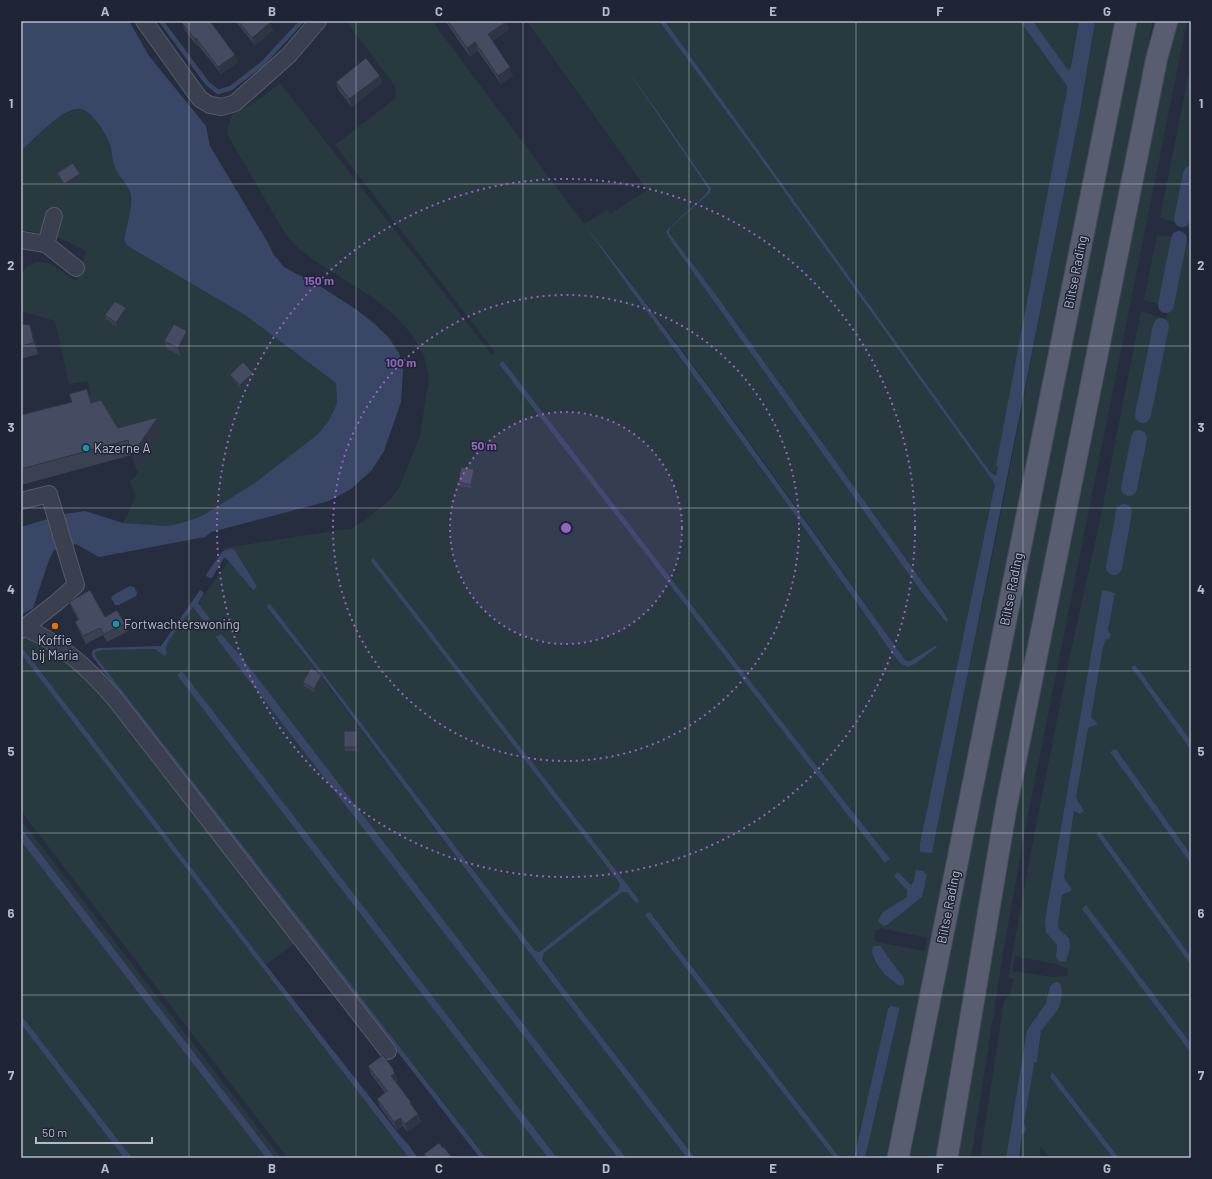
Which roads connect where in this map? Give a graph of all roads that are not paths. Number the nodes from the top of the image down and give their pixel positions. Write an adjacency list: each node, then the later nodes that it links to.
1 (144, 21): 2 (street)
2 (318, 21)
3 (1126, 21): 12 (main road, Biltse Rading)
4 (1167, 21): 13 (main road)
5 (54, 216): 7 (street)
6 (21, 240): 7 (street)
7 (46, 244): 8 (street)
8 (76, 268)
9 (21, 501): 10 (street)
10 (23, 629): 11 (street)
11 (388, 1051)
12 (898, 1158)
13 (947, 1158)

